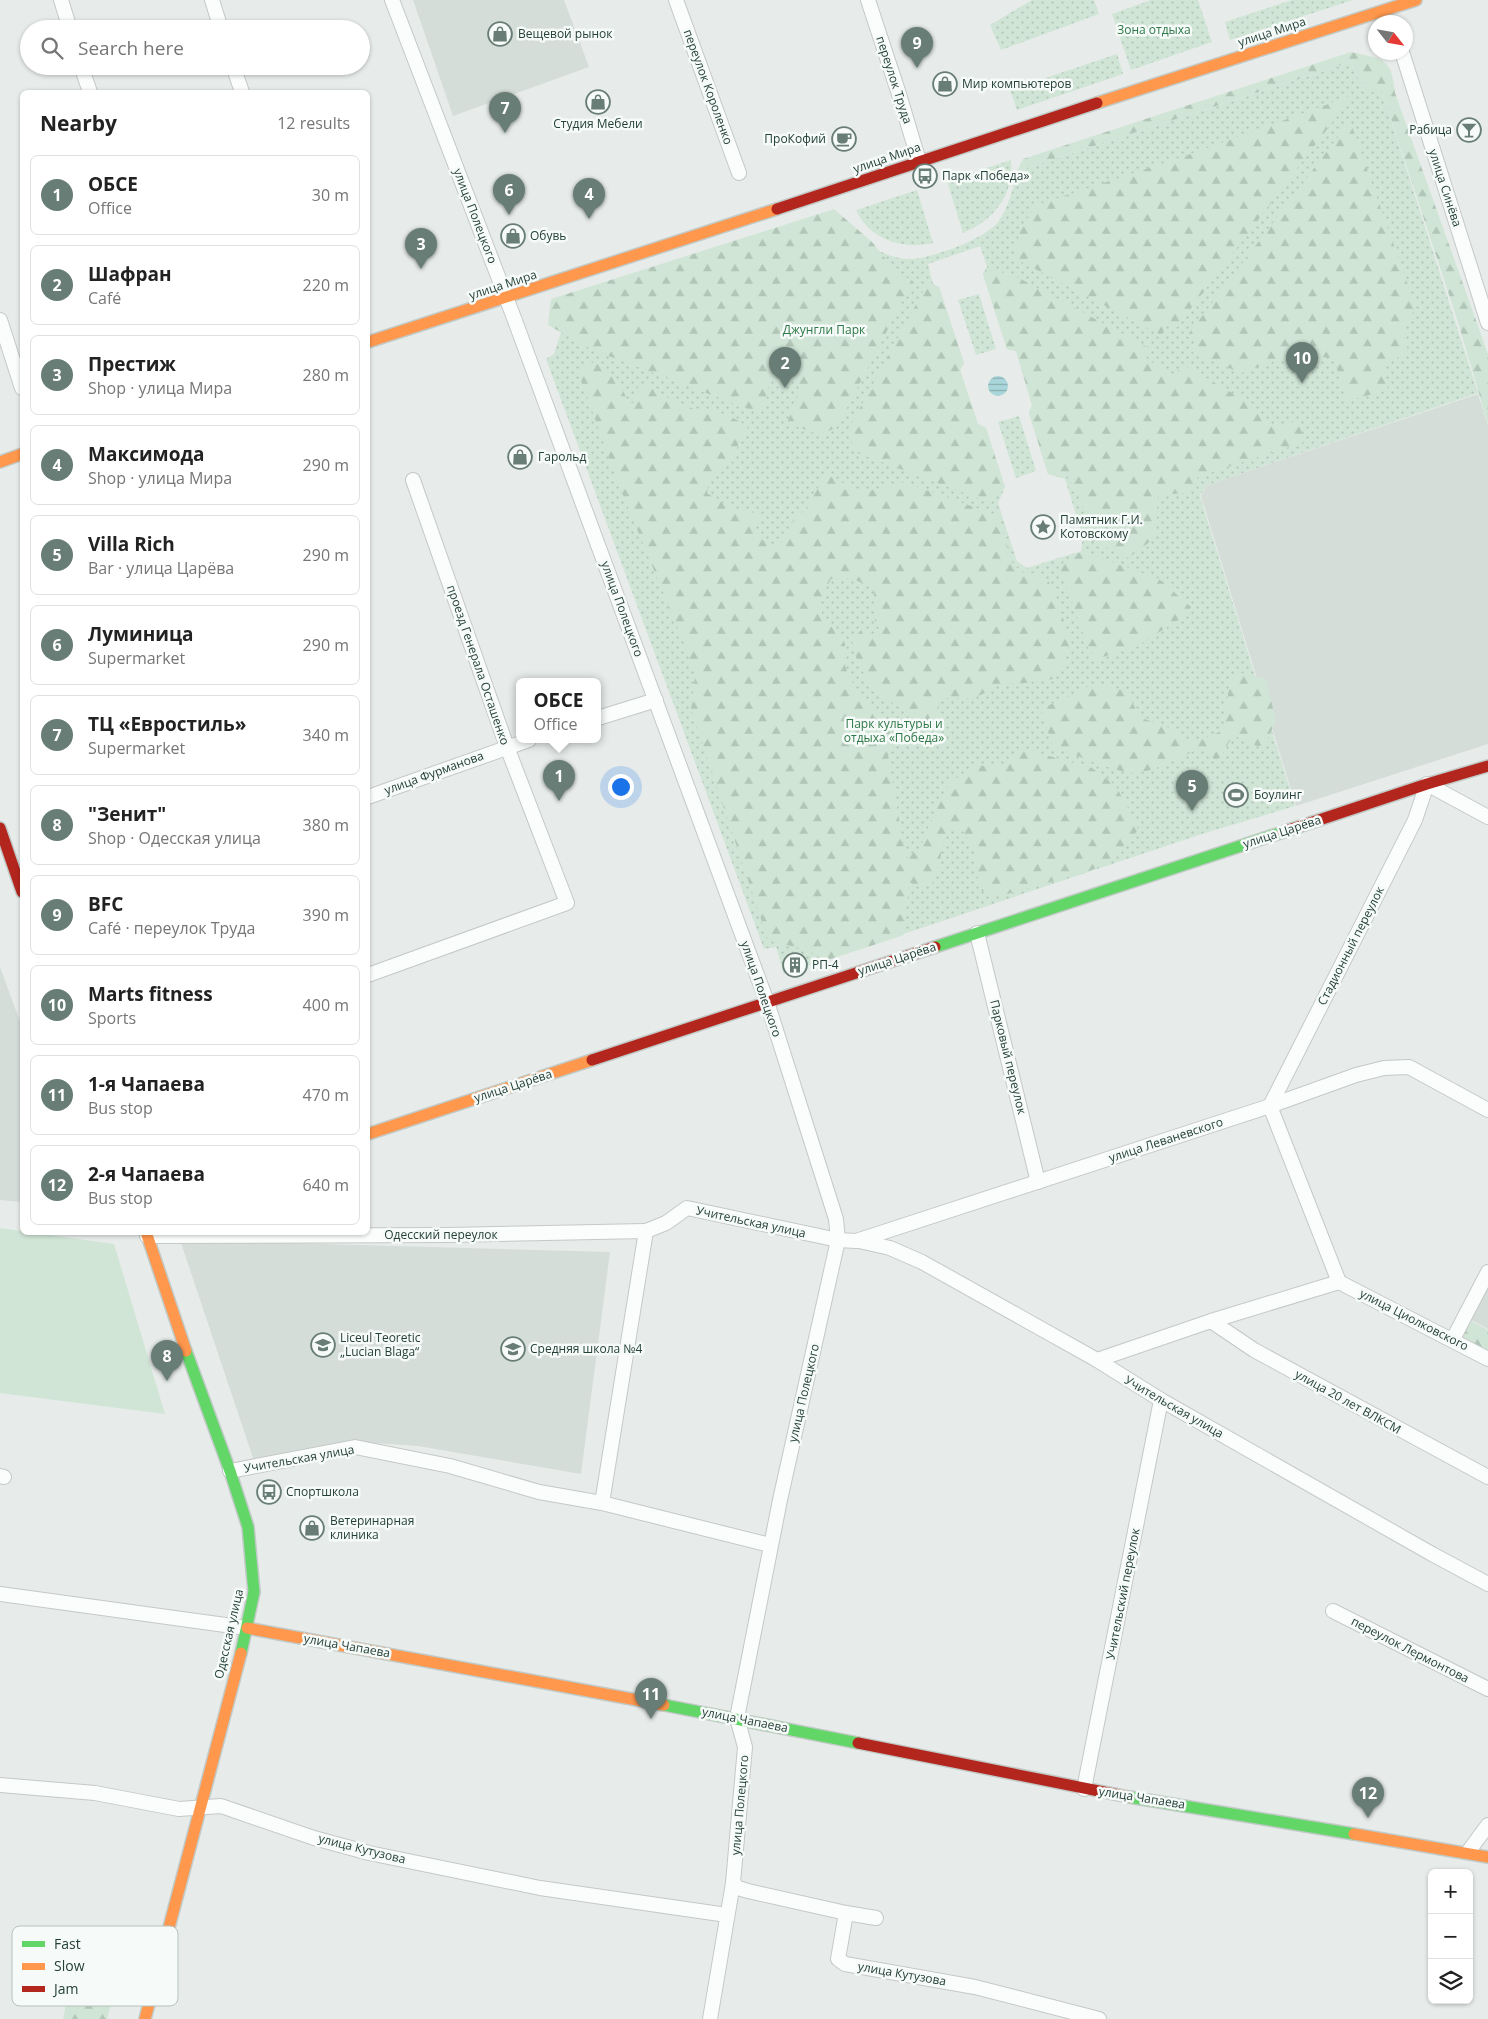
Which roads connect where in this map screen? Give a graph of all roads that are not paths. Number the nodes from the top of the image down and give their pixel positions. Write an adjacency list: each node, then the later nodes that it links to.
1 (61, 0): 8 (street)
2 (212, 0): 9 (street)
3 (392, 0): 17 (street, улица Полецкого)
4 (676, 0): 16 (street, переулок Короленко)
5 (868, 0): 15 (street, переулок Труда)
6 (1416, 0): 7 (main road, улица Мира)
7 (1387, 4): 15 (main road, улица Мира)
8 (67, 20)
9 (218, 20)
10 (1405, 60): 19 (street, улица Синёва)
11 (84, 75): 13 (street)
12 (236, 75): 14 (street)
13 (89, 90)
14 (241, 90)
15 (919, 161): 17 (main road, улица Мира)
16 (739, 173)
17 (507, 298): 20 (main road, улица Мира); 25 (street, улица Полецкого)
18 (0, 320): 21 (street)
19 (1488, 323)
20 (370, 341)
21 (20, 382)
22 (20, 455): 23 (main road)
23 (0, 462)
24 (413, 480): 28 (street, проезд Генерала Осташенко)
25 (656, 700): 26 (street); 37 (street, улица Полецкого)
26 (601, 717)
27 (520, 743): 28 (street, улица Фурманова)
28 (507, 747): 31 (street, улица Фурманова); 36 (street, проезд Генерала Осташенко)
29 (1488, 766): 30 (main road, улица Царёва)
30 (1427, 784): 32 (street); 35 (main road, улица Царёва); 38 (street, Стадионный переулок)
31 (370, 796)
32 (1488, 817)
33 (0, 828): 34 (main road)
34 (20, 886)
35 (977, 932): 37 (main road, улица Царёва); 41 (street, Парковый переулок)
36 (370, 974)
37 (767, 1002): 40 (main road, улица Царёва); 45 (street, улица Полецкого)
38 (1270, 1106): 39 (street, улица Леваневского); 41 (street, улица Леваневского); 48 (street)
39 (1488, 1110)
40 (370, 1133)
41 (1038, 1182): 46 (street, улица Леваневского)
42 (646, 1232): 44 (street, Одесский переулок); 45 (street, Учительская улица); 56 (street)
43 (147, 1235): 54 (main road, Одесская улица)
44 (370, 1235)
45 (838, 1240): 46 (street, улица Леваневского); 57 (street, улица Полецкого)
46 (856, 1241): 52 (street, Учительская улица)
47 (1488, 1272): 50 (street)
48 (1339, 1282): 49 (street); 50 (street, улица Циолковского)
49 (1211, 1321): 52 (street); 55 (street, улица 20 лет ВЛКСМ)
50 (1453, 1339): 51 (street, улица Циолковского)
51 (1488, 1359)
52 (1097, 1360): 53 (street, Учительская улица)
53 (1161, 1400): 58 (street, Учительская улица); 65 (street, Учительский переулок)
54 (230, 1471): 56 (street, Учительская улица); 61 (main road, Одесская улица)
55 (1488, 1477)
56 (602, 1503): 57 (street, Учительская улица)
57 (770, 1545): 63 (street, улица Полецкого)
58 (1488, 1584)
59 (0, 1594): 61 (street, улица Чапаева)
60 (1333, 1611): 62 (street, переулок Лермонтова)
61 (247, 1628): 63 (main road, улица Чапаева); 66 (main road, Одесская улица)
62 (1488, 1689)
63 (737, 1718): 65 (main road, улица Чапаева); 70 (street, улица Полецкого)
64 (0, 1785): 66 (street, улица Кутузова)
65 (1084, 1789): 68 (main road, улица Чапаева)
66 (200, 1808): 72 (street, улица Кутузова); 74 (main road, Одесская улица)
67 (1488, 1825): 68 (street)
68 (1468, 1852): 69 (main road, улица Чапаева)
69 (1488, 1857)
70 (733, 1883): 71 (street); 72 (street, улица Полецкого)
71 (846, 1913): 73 (street); 78 (street, улица Кутузова)
72 (727, 1915): 77 (street, улица Полецкого)
73 (876, 1918)
74 (169, 1926)
75 (148, 2006): 76 (main road, Одесская улица)
76 (145, 2019)
77 (710, 2019)
78 (1099, 2019)

